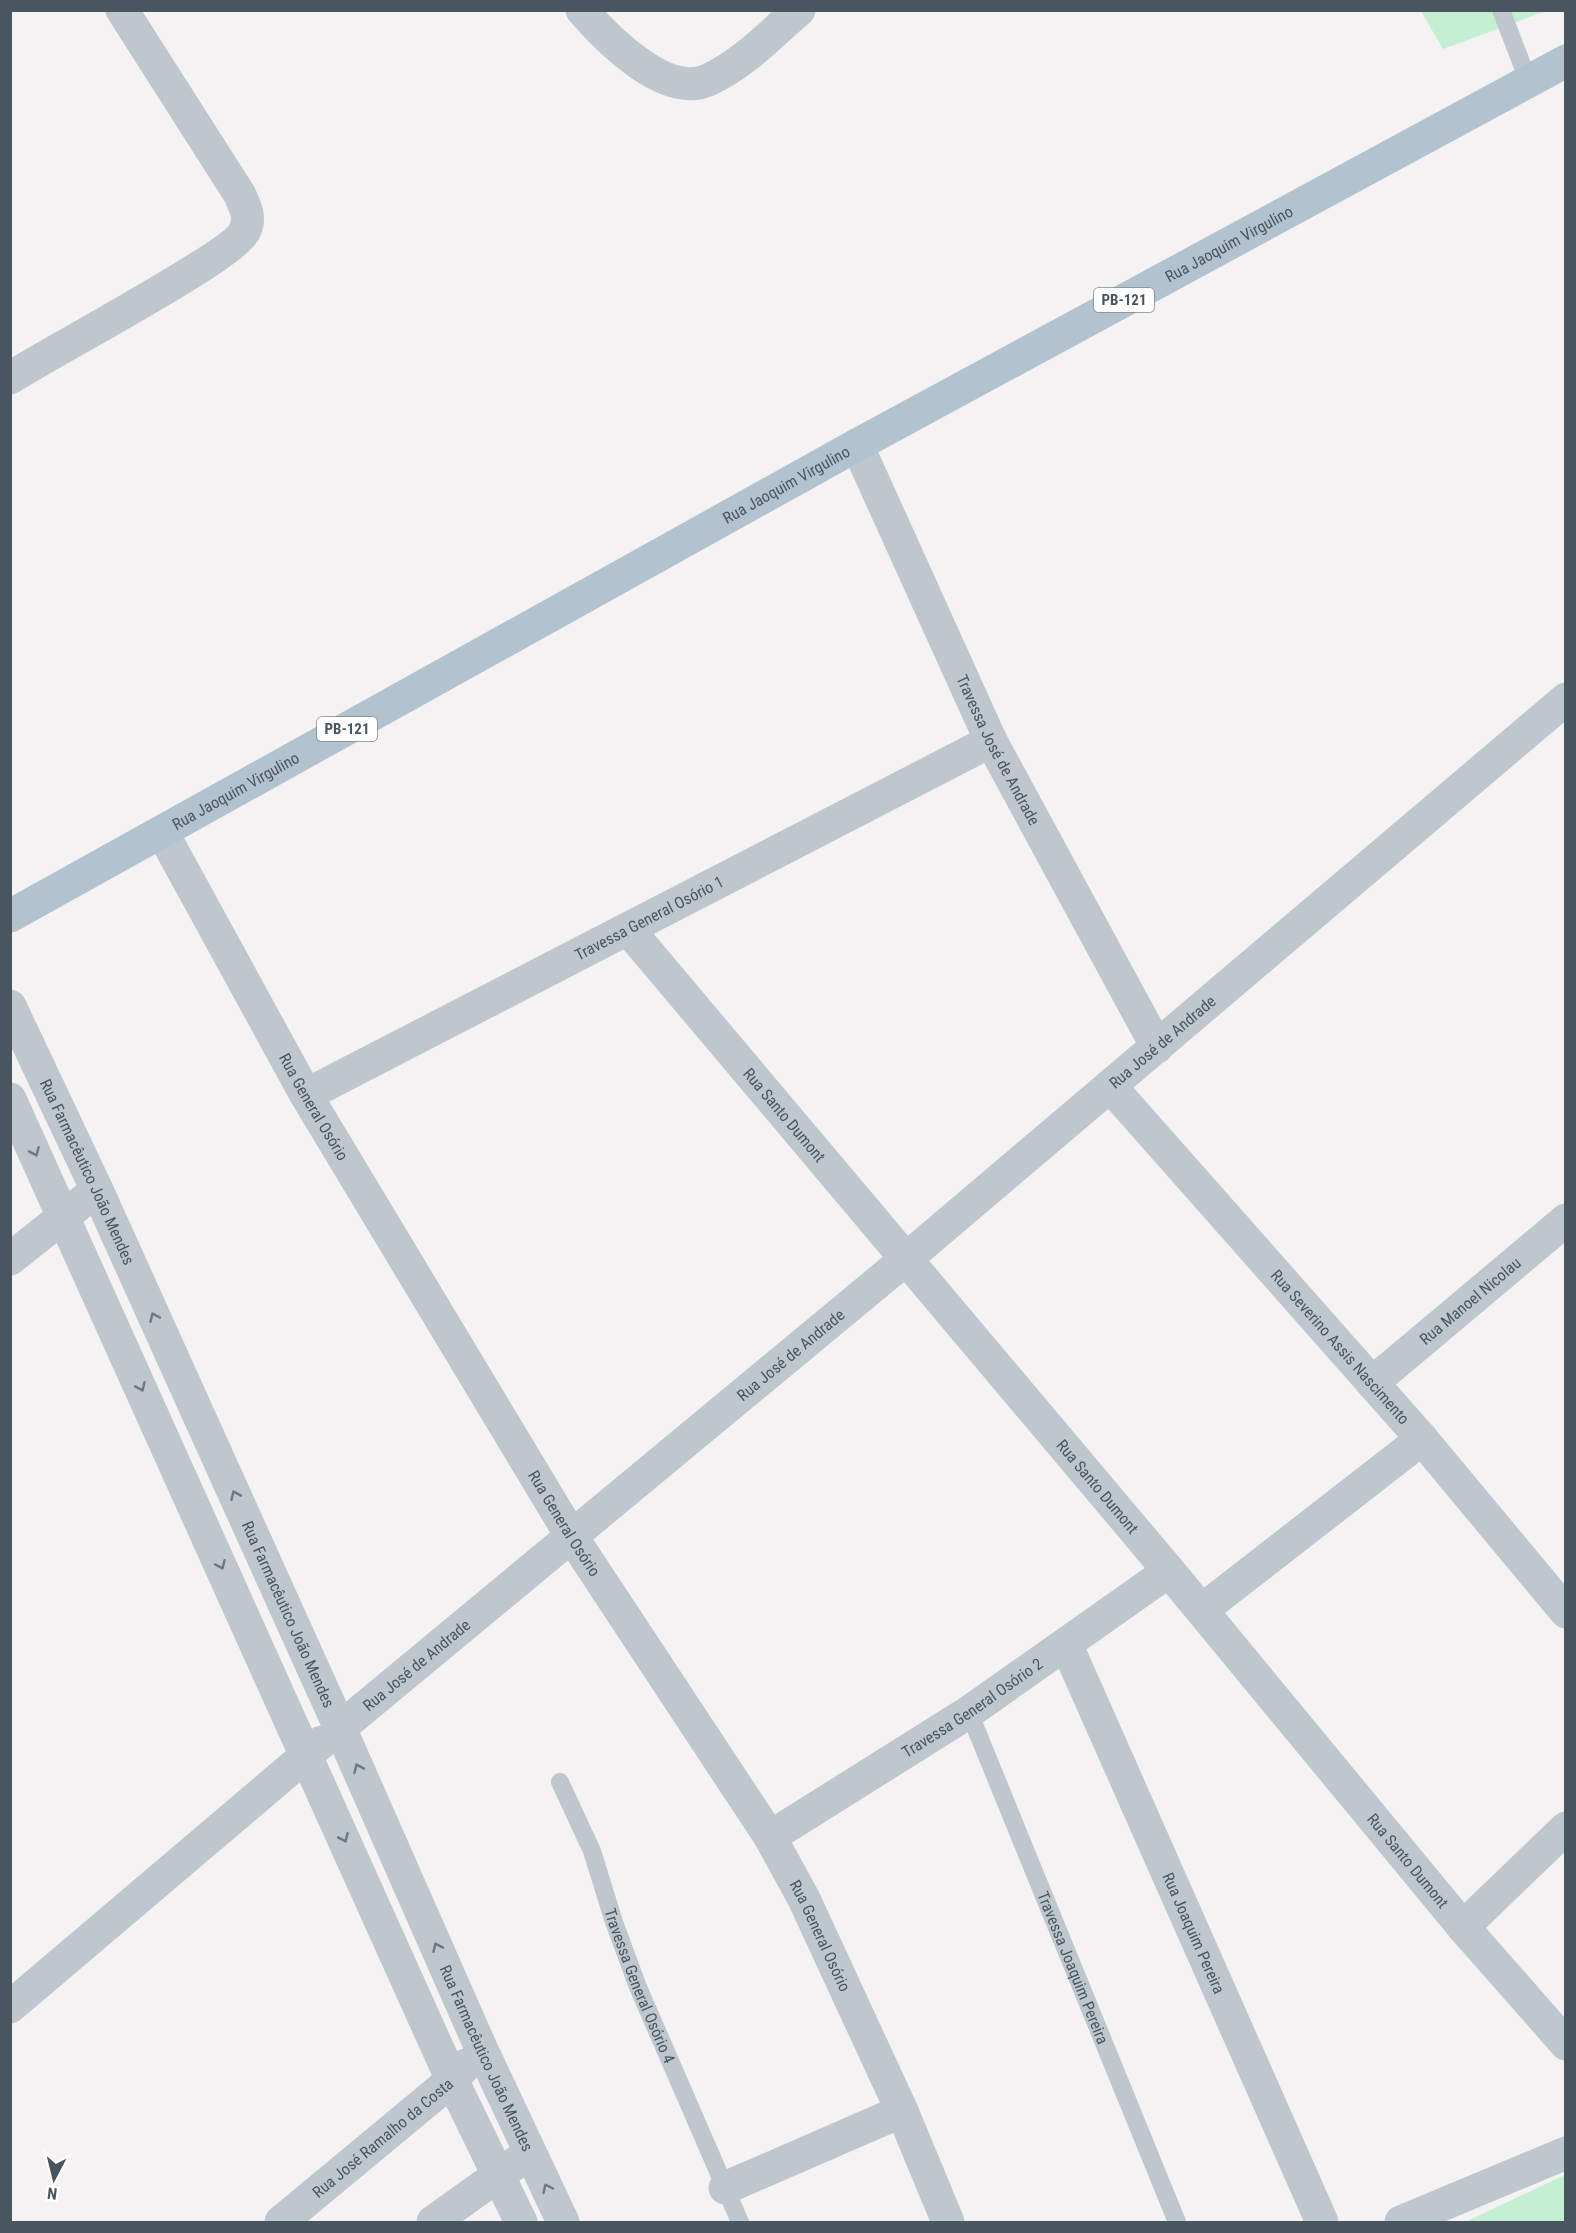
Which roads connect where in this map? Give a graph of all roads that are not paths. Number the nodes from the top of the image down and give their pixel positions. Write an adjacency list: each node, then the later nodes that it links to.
1 (122, 10): 7 (street)
2 (582, 10): 3 (street)
3 (799, 10)
4 (1501, 10): 6 (lane)
5 (1566, 61): 6 (main road, Rua Jaoquim Virgulino / PB-121)
6 (1528, 80): 8 (main road, Rua Jaoquim Virgulino / PB-121)
7 (10, 378)
8 (857, 445): 10 (street, Travessa José de Andrade); 11 (main road, Rua Jaoquim Virgulino / PB-121)
9 (1566, 699): 15 (street, Rua José de Andrade)
10 (991, 741): 13 (street, Travessa General Osório 1); 15 (street, Travessa José de Andrade)
11 (162, 832): 12 (main road, Rua Jaoquim Virgulino / PB-121); 17 (street, Rua General Osório)
12 (10, 916)
13 (628, 929): 17 (street, Travessa General Osório 1); 23 (street, Rua Santo Dumont)
14 (10, 1006): 19 (street, Rua Farmacêutico João Mendes)
15 (1157, 1047): 16 (street, Rua José de Andrade)
16 (1110, 1086): 23 (street, Rua José de Andrade); 24 (street, Rua Severino Assis Nascimento)
17 (306, 1095): 26 (street, Rua General Osório)
18 (10, 1099): 20 (street, one-way to 20)
19 (97, 1190): 20 (street); 32 (street, Rua Farmacêutico João Mendes, one-way to 19)
20 (63, 1215): 22 (street); 33 (street, one-way to 33)
21 (1566, 1220): 24 (street, Rua Manoel Nicolau)
22 (10, 1259)
23 (906, 1259): 26 (street, Rua José de Andrade); 27 (street, Rua Santo Dumont)
24 (1372, 1383): 25 (street, Rua Severino Assis Nascimento)
25 (1422, 1439): 28 (street); 29 (street, Rua Severino Assis Nascimento)
26 (572, 1537): 32 (street, Rua José de Andrade); 36 (street, Rua General Osório)
27 (1169, 1571): 28 (street, Rua Santo Dumont); 30 (street, Travessa General Osório 2)
28 (1202, 1610): 37 (street, Rua Santo Dumont)
29 (1566, 1612)
30 (1066, 1644): 31 (street, Travessa General Osório 2); 54 (street, Rua Joaquim Pereira)
31 (969, 1712): 36 (street, Travessa General Osório 2); 53 (lane, Travessa Joaquim Pereira)
32 (340, 1728): 33 (street, Rua José de Andrade); 40 (street, Rua Farmacêutico João Mendes, one-way to 32)
33 (307, 1754): 38 (street, Rua José de Andrade); 41 (street, one-way to 41)
34 (560, 1782): 46 (lane, Travessa General Osório 4)
35 (1566, 1828): 37 (street)
36 (770, 1838): 42 (street, Rua General Osório)
37 (1463, 1927): 39 (street, Rua Santo Dumont)
38 (10, 2007)
39 (1566, 2044)
40 (481, 2048): 41 (street, Rua José Ramalho da Costa); 43 (street, Rua Farmacêutico João Mendes)
41 (452, 2080): 45 (street); 47 (street, Rua José Ramalho da Costa)
42 (902, 2111): 46 (street); 52 (street, Rua General Osório)
43 (531, 2152): 45 (street); 50 (street, Rua Farmacêutico João Mendes, one-way to 43)
44 (1566, 2153): 55 (street)
45 (498, 2174): 48 (street); 49 (street)
46 (725, 2188): 51 (lane, Travessa General Osório 4)
47 (281, 2223)
48 (433, 2223)
49 (521, 2223)
50 (563, 2223)
51 (740, 2223)
52 (948, 2223)
53 (1177, 2223)
54 (1322, 2223)
55 (1401, 2223)

